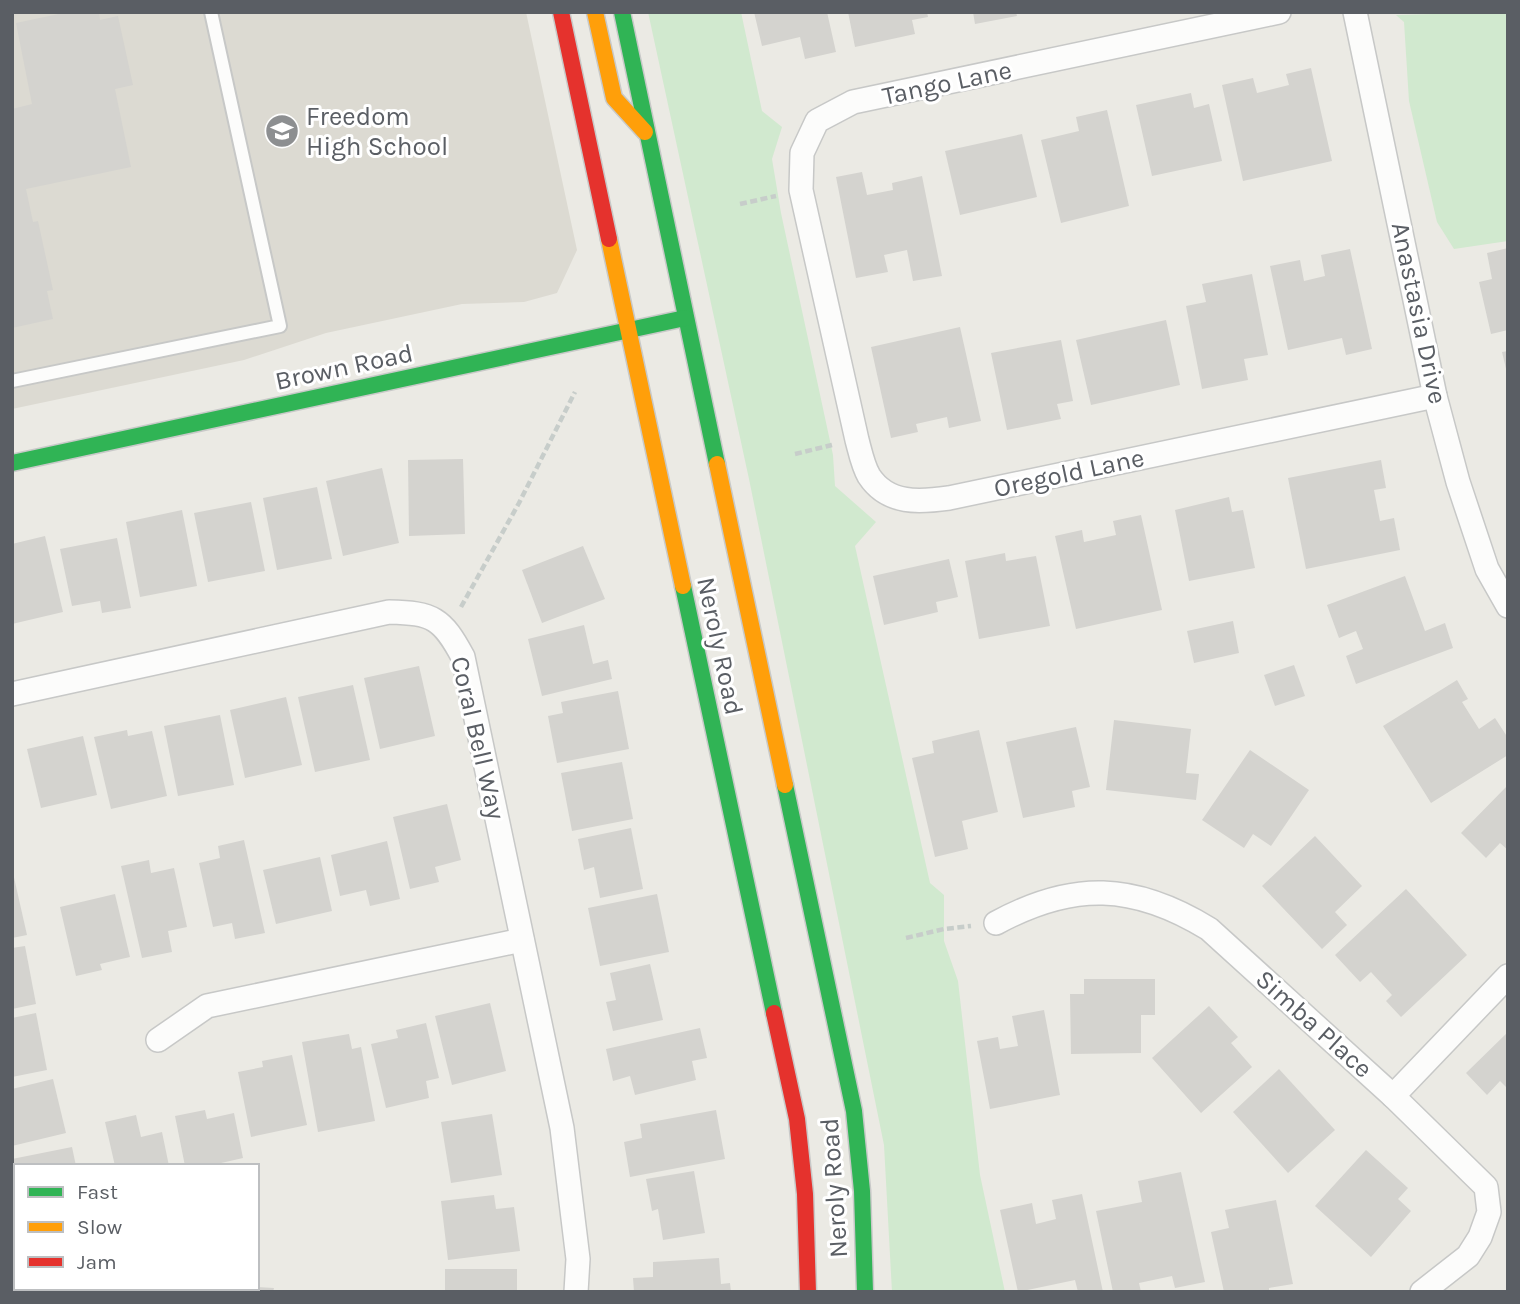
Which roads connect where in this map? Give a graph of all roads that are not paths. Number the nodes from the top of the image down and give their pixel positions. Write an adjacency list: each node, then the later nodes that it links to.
1 (211, 12): 11 (lane)
2 (561, 12): 10 (street, Neroly Road)
3 (596, 12): 7 (street)
4 (622, 12): 7 (street, Neroly Road)
5 (1279, 12): 9 (street, Tango Lane)
6 (1355, 12): 12 (street, Anastasia Drive)
7 (647, 134): 8 (street, Neroly Road)
8 (685, 318): 10 (street, Brown Road); 23 (street, Neroly Road)
9 (829, 318): 12 (street, Oregold Lane)
10 (628, 332): 13 (street, Brown Road); 22 (street, Neroly Road)
11 (12, 381)
12 (1436, 396): 14 (street, Anastasia Drive)
13 (12, 463)
14 (1508, 606)
15 (12, 694): 17 (street, Coral Bell Way)
16 (996, 923): 20 (street, Simba Place)
17 (522, 940): 19 (street); 21 (street, Coral Bell Way)
18 (1508, 976): 20 (street)
19 (158, 1040)
20 (1394, 1096): 24 (street, Simba Place)
21 (576, 1292)
22 (808, 1292)
23 (865, 1292)
24 (1422, 1292)

